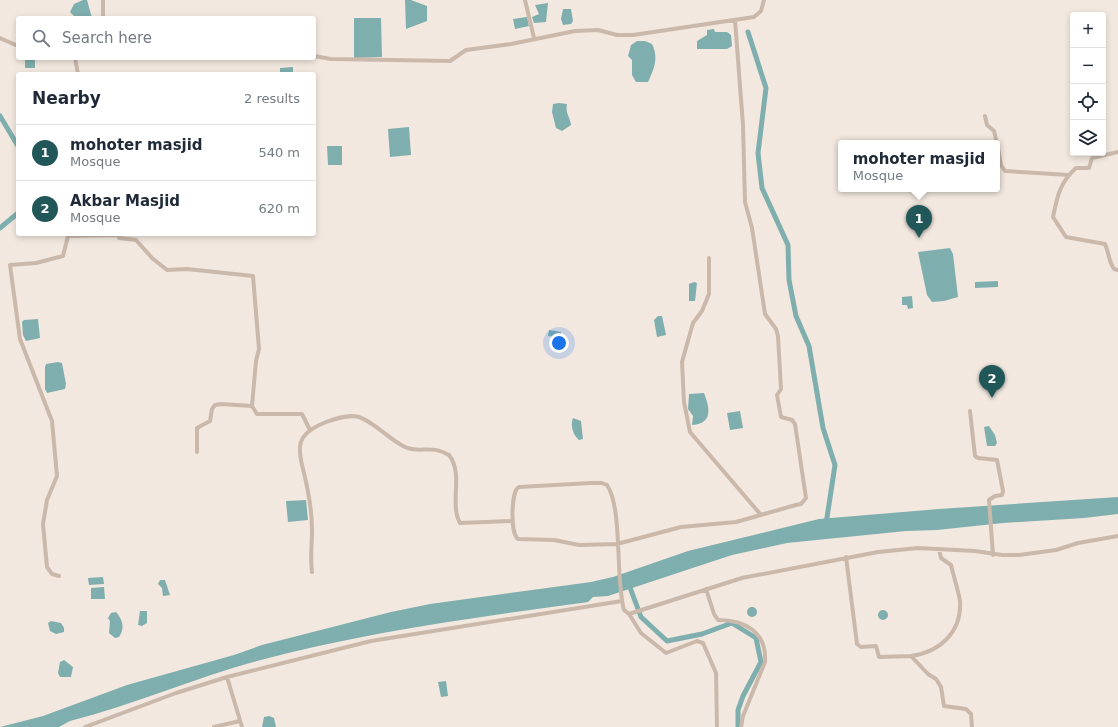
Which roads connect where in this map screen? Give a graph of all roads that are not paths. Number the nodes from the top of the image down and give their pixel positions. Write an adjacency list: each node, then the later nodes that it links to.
1 (103, 0): 4 (street)
2 (525, 0): 7 (street)
3 (764, 0): 5 (street)
4 (103, 16)
5 (735, 20): 7 (street); 25 (street)
6 (0, 38): 8 (street)
7 (534, 38): 9 (street)
8 (16, 45)
9 (316, 56)
10 (75, 60): 11 (street)
11 (78, 72)
12 (985, 116): 13 (street)
13 (996, 140)
14 (1118, 152): 16 (street)
15 (1000, 160): 16 (street)
16 (1068, 175): 20 (street)
17 (68, 236): 33 (street)
18 (118, 236): 21 (street)
19 (709, 258): 25 (street)
20 (1118, 270)
21 (252, 406): 23 (street); 24 (street)
22 (970, 411): 30 (street)
23 (310, 430): 26 (street); 32 (street)
24 (196, 452)
25 (760, 515): 28 (street)
26 (512, 521): 28 (street); 28 (street)
27 (1118, 536): 30 (street)
28 (617, 544): 35 (street)
29 (938, 549): 30 (street); 31 (street); 37 (street)
30 (994, 555)
31 (846, 558): 34 (street); 37 (street)
32 (312, 572)
33 (59, 576)
34 (706, 589): 36 (street); 44 (street)
35 (622, 601): 36 (street); 38 (street)
36 (631, 613): 43 (street)
37 (911, 656): 45 (street)
38 (227, 677): 39 (street); 40 (street)
39 (240, 720): 41 (street); 42 (street)
40 (84, 727)
41 (214, 727)
42 (242, 727)
43 (717, 727)
44 (741, 727)
45 (972, 727)

